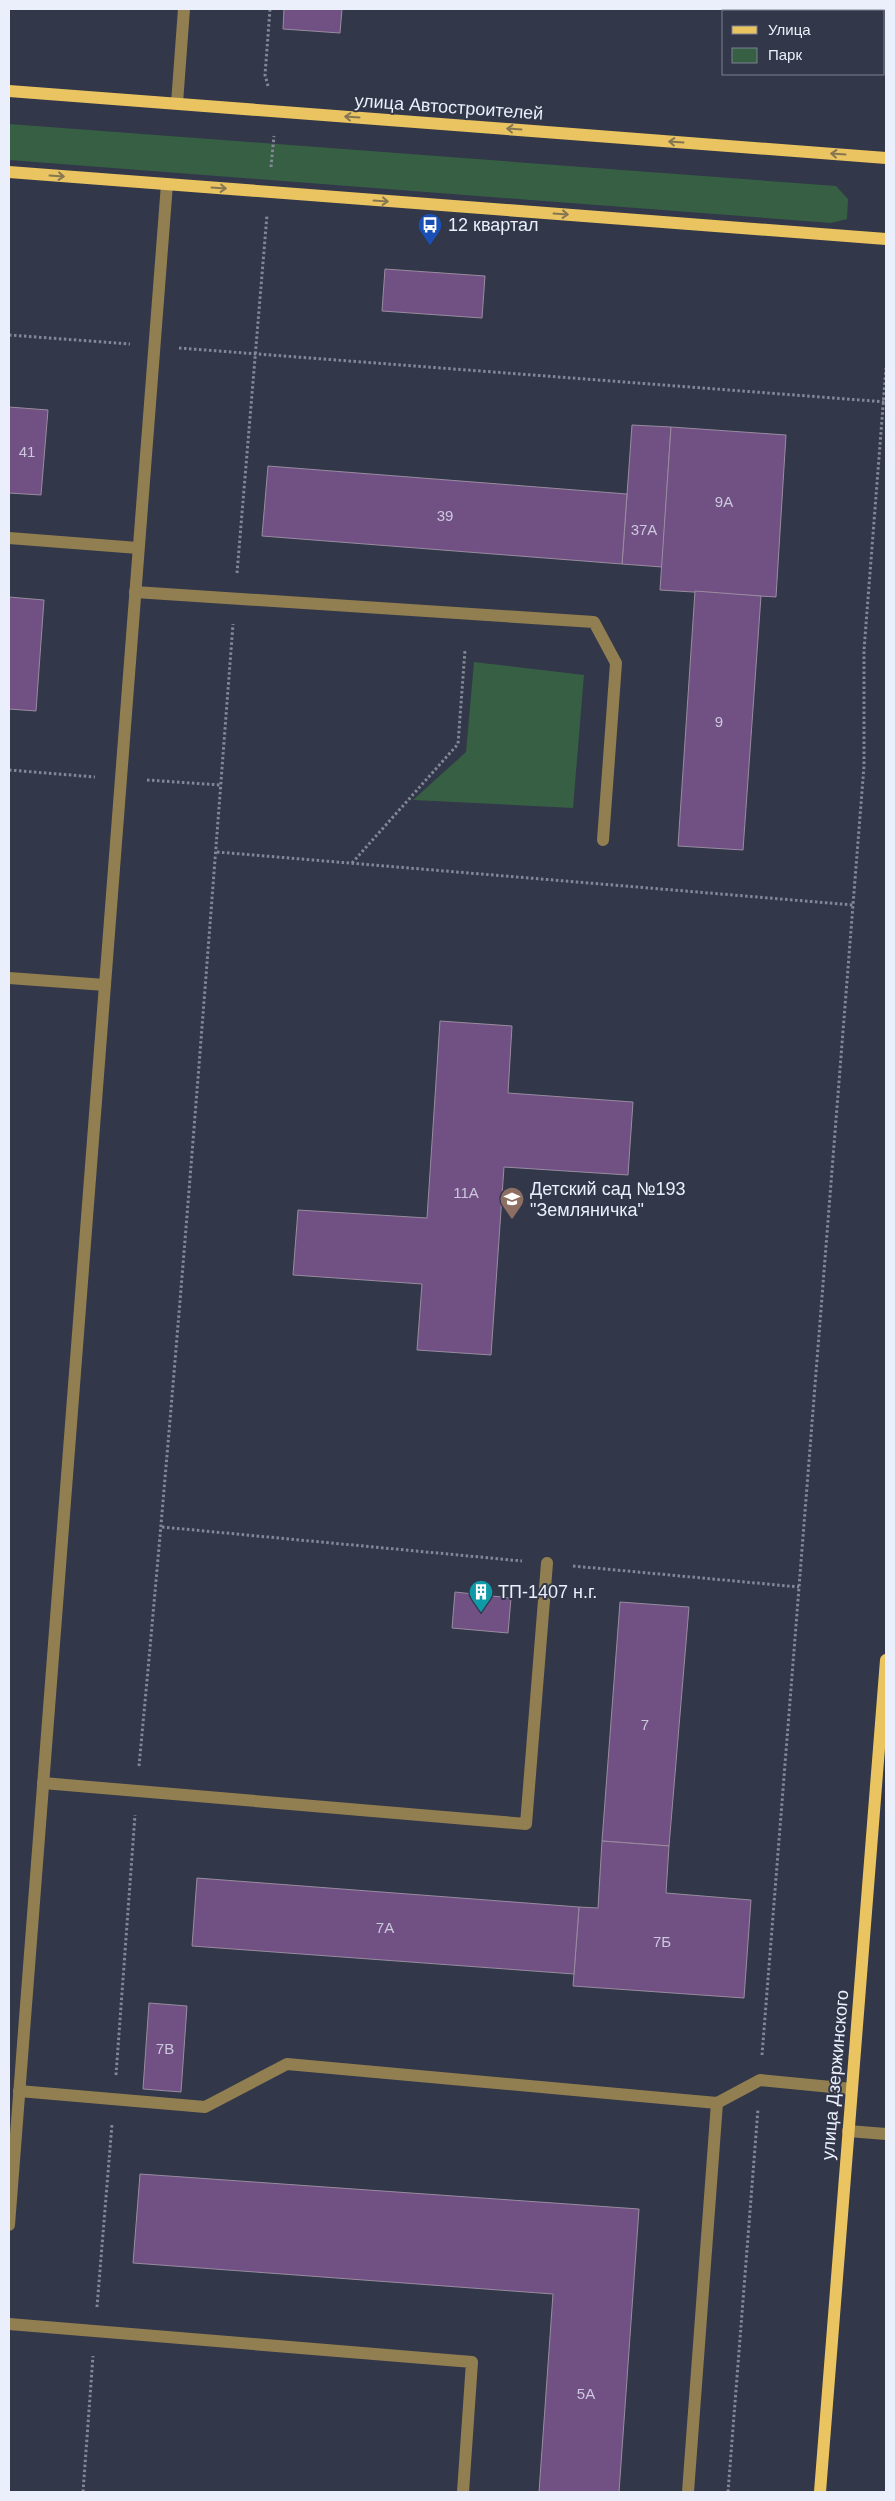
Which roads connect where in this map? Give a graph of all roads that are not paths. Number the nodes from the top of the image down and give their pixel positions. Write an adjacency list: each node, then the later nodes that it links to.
1 (184, 9): 3 (street)
2 (9, 91): 3 (main road, улица Автостроителей)
3 (177, 104): 4 (main road, улица Автостроителей, one-way to 3)
4 (886, 158)
5 (9, 172): 6 (main road, one-way to 6)
6 (167, 184): 7 (main road, one-way to 7); 9 (street)
7 (886, 239)
8 (9, 538): 9 (street)
9 (138, 548): 10 (street)
10 (135, 592): 11 (street); 13 (street)
11 (604, 840)
12 (9, 978): 13 (street)
13 (105, 985): 16 (street)
14 (547, 1563): 16 (street)
15 (886, 1660): 17 (main road, улица Дзержинского)
16 (43, 1783): 18 (street)
17 (852, 2089): 19 (street); 20 (main road, улица Дзержинского)
18 (19, 2091): 19 (street); 22 (street)
19 (717, 2103): 26 (street)
20 (848, 2131): 21 (street); 27 (main road, улица Дзержинского)
21 (886, 2134)
22 (10, 2195): 23 (street)
23 (9, 2225)
24 (9, 2324): 25 (street)
25 (463, 2492)
26 (688, 2492)
27 (820, 2492)

